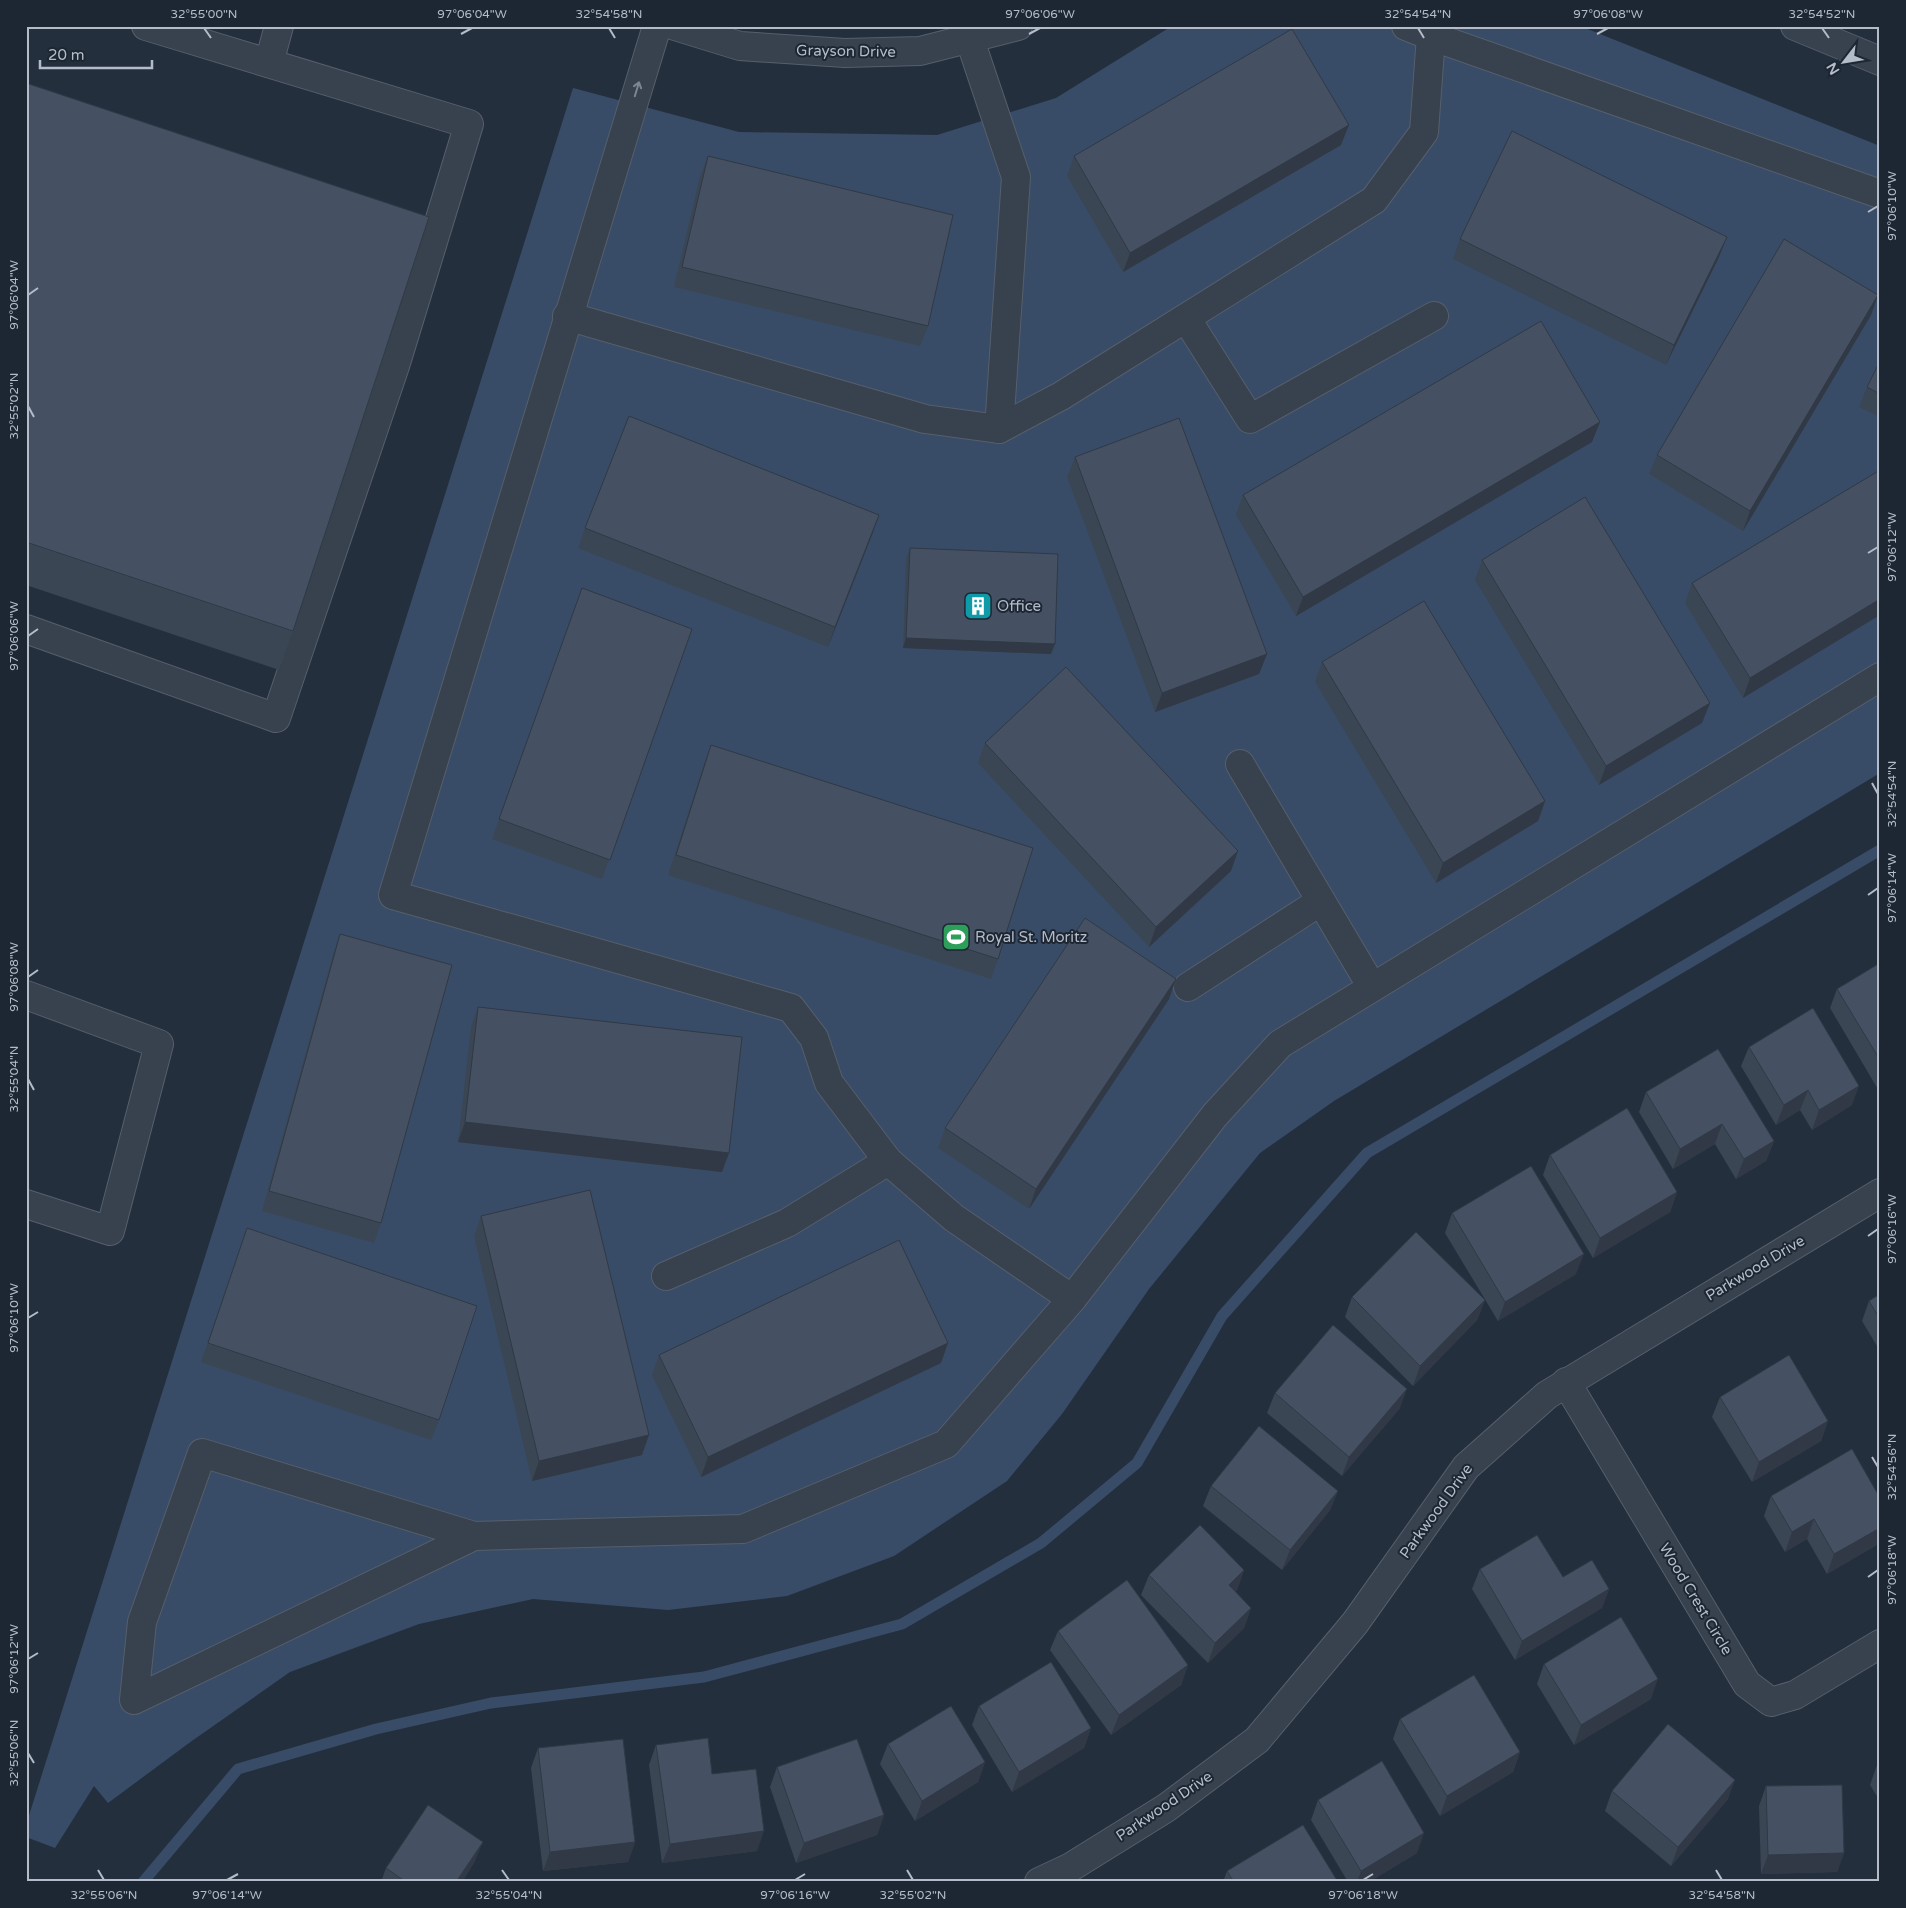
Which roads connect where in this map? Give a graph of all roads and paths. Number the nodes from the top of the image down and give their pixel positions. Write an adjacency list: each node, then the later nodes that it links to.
1 (146, 26): 10 (street)
2 (279, 26): 10 (street)
3 (657, 26): 12 (street, one-way to 3)
4 (675, 26): 8 (street, Grayson Drive)
5 (1018, 26): 8 (street, Grayson Drive)
6 (1795, 26): 9 (street)
7 (1419, 31): 11 (street); 14 (street)
8 (970, 40): 15 (street)
9 (1880, 61)
10 (268, 63): 16 (street)
11 (1880, 194)
12 (568, 316): 15 (street); 23 (street)
13 (1434, 316): 14 (street)
14 (1186, 318): 15 (street)
15 (999, 428)
16 (26, 629)
17 (1880, 677): 21 (street)
18 (1240, 764): 19 (street)
19 (1321, 901): 20 (street); 21 (street)
20 (1188, 987)
21 (1372, 987): 27 (street)
22 (26, 994): 25 (street)
23 (888, 1161): 26 (street); 27 (street)
24 (1880, 1192): 28 (street, Parkwood Drive)
25 (26, 1204)
26 (666, 1276)
27 (1072, 1298): 29 (street)
28 (1566, 1382): 30 (street, Wood Crest Circle); 31 (street, Parkwood Drive)
29 (474, 1536): 29 (street)
30 (1880, 1644)
31 (1039, 1882)

